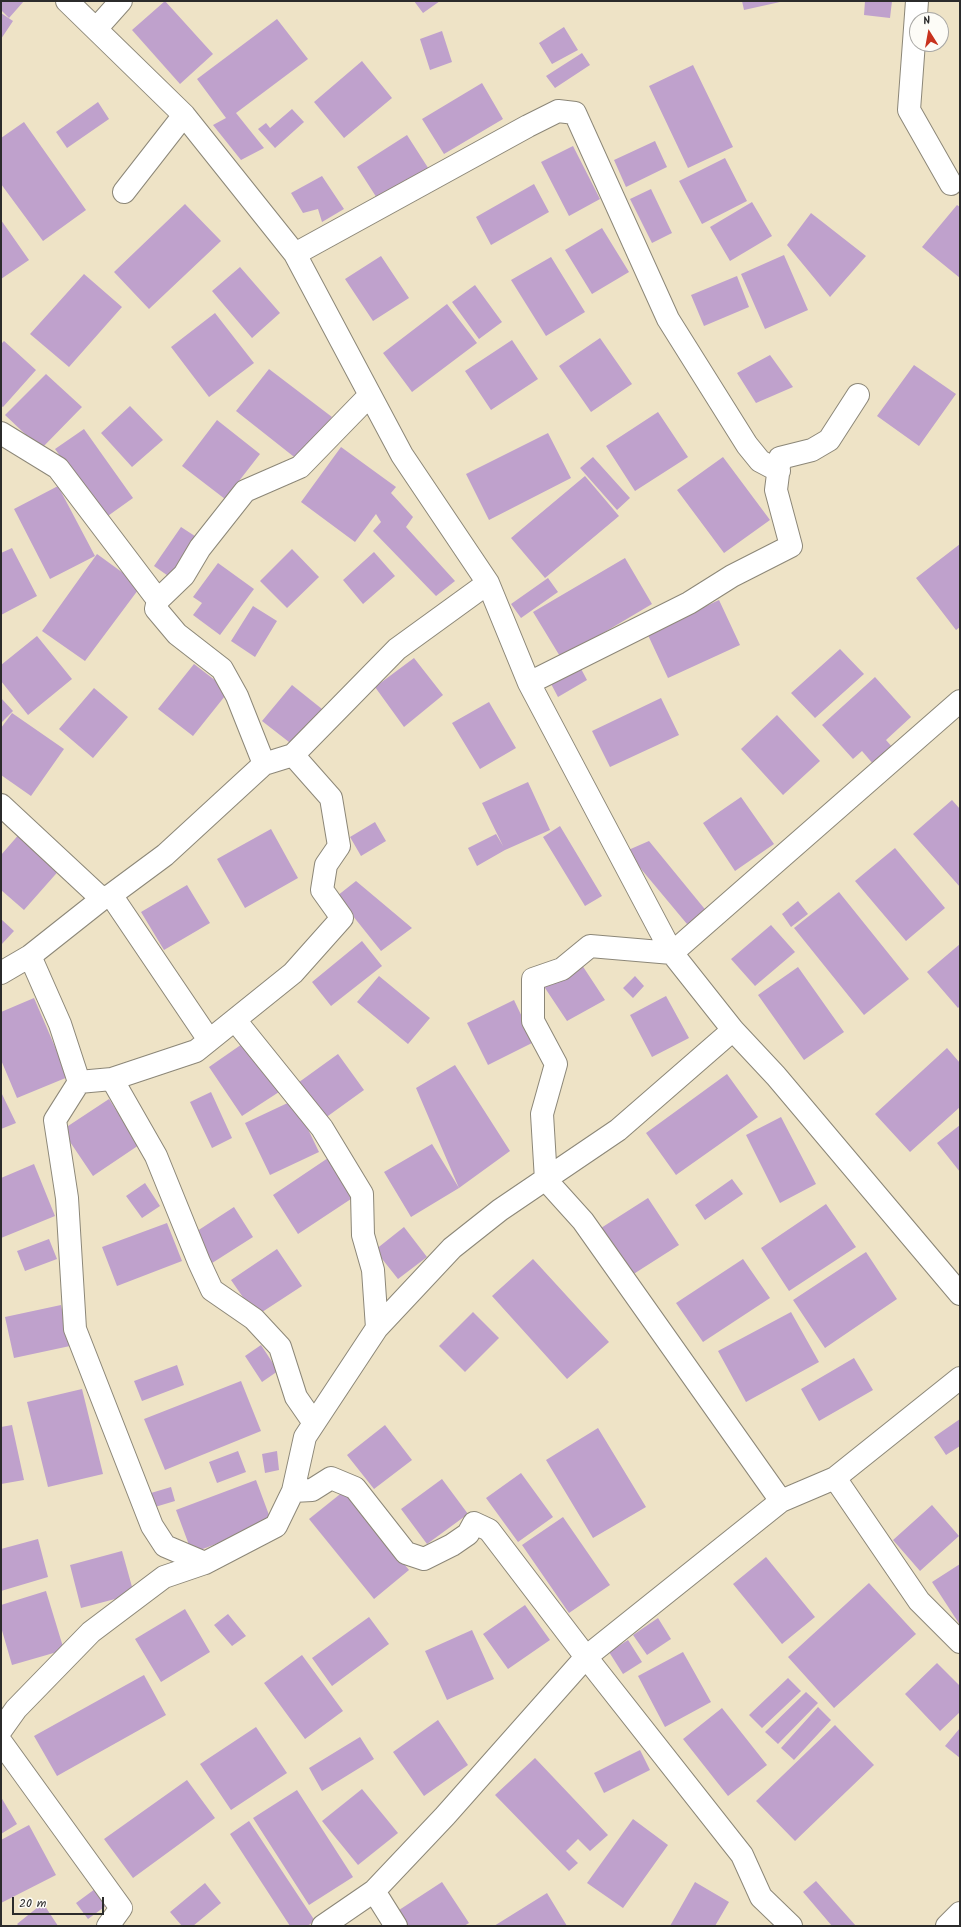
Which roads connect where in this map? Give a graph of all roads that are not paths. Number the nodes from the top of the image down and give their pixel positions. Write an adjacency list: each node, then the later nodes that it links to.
1 (68, 1): 4 (street)
2 (121, 1): 4 (street)
3 (917, 1): 6 (street)
4 (96, 29): 5 (street)
5 (184, 115): 7 (street); 8 (street)
6 (951, 184)
7 (124, 192)
8 (295, 254): 9 (street); 12 (street)
9 (370, 395): 13 (street); 14 (street)
10 (858, 395): 12 (street)
11 (1, 433): 14 (street)
12 (778, 472): 15 (street)
13 (488, 583): 15 (street); 17 (street)
14 (158, 600): 18 (street)
15 (529, 683): 21 (street)
16 (960, 701): 21 (street)
17 (292, 755): 18 (street); 24 (street)
18 (264, 764): 20 (street)
19 (1, 805): 20 (street)
20 (107, 897): 22 (street); 26 (street)
21 (672, 953): 25 (street); 29 (street)
22 (30, 956): 23 (street); 28 (street)
23 (1, 973)
24 (235, 1020): 26 (street); 31 (street)
25 (733, 1030): 29 (street); 30 (street)
26 (209, 1040): 27 (street)
27 (112, 1079): 28 (street); 33 (street)
28 (79, 1082): 37 (street)
29 (546, 1180): 31 (street); 36 (street)
30 (960, 1294)
31 (377, 1328): 33 (street)
32 (960, 1378): 34 (street)
33 (314, 1423): 35 (street)
34 (835, 1478): 36 (street); 38 (street)
35 (293, 1491): 37 (street); 39 (street)
36 (781, 1501): 39 (street)
37 (205, 1563): 40 (street)
38 (960, 1642)
39 (586, 1657): 42 (street); 47 (street)
40 (1, 1730)
41 (1, 1742): 44 (street)
42 (374, 1891): 45 (street); 46 (street)
43 (960, 1913): 48 (street)
44 (108, 1926)
45 (323, 1926)
46 (396, 1926)
47 (791, 1926)
48 (947, 1926)

